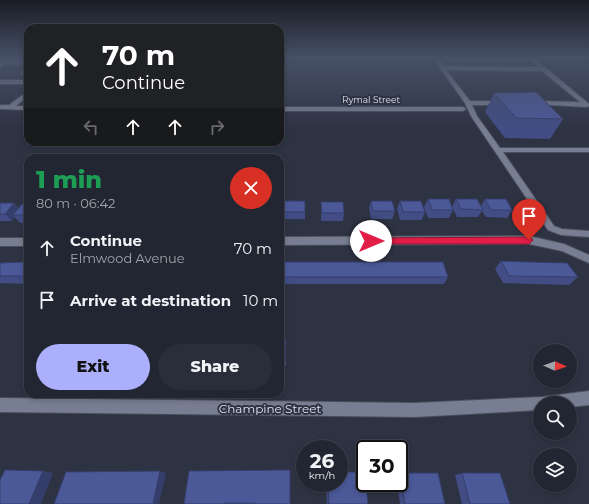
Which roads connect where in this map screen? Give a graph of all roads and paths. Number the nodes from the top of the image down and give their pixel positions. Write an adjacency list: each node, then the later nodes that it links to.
1 (0, 82): 2 (street)
2 (24, 82)
3 (450, 82): 9 (street)
4 (559, 82): 6 (street)
5 (24, 97): 11 (street)
6 (586, 102): 8 (street)
7 (508, 103): 9 (street, Rymal Street)
8 (524, 103)
9 (465, 106): 13 (street, Rymal Street); 14 (street)
10 (0, 107): 11 (street)
11 (11, 108): 12 (street)
12 (24, 108)
13 (284, 109)
14 (497, 150): 15 (street); 16 (street)
15 (589, 150)
16 (589, 234)
17 (284, 241): 20 (street)
18 (0, 242): 19 (street)
19 (24, 242)
20 (589, 259)
21 (589, 398): 22 (street)
22 (577, 399)
23 (533, 403): 24 (street, Champine Street)
24 (0, 405)

